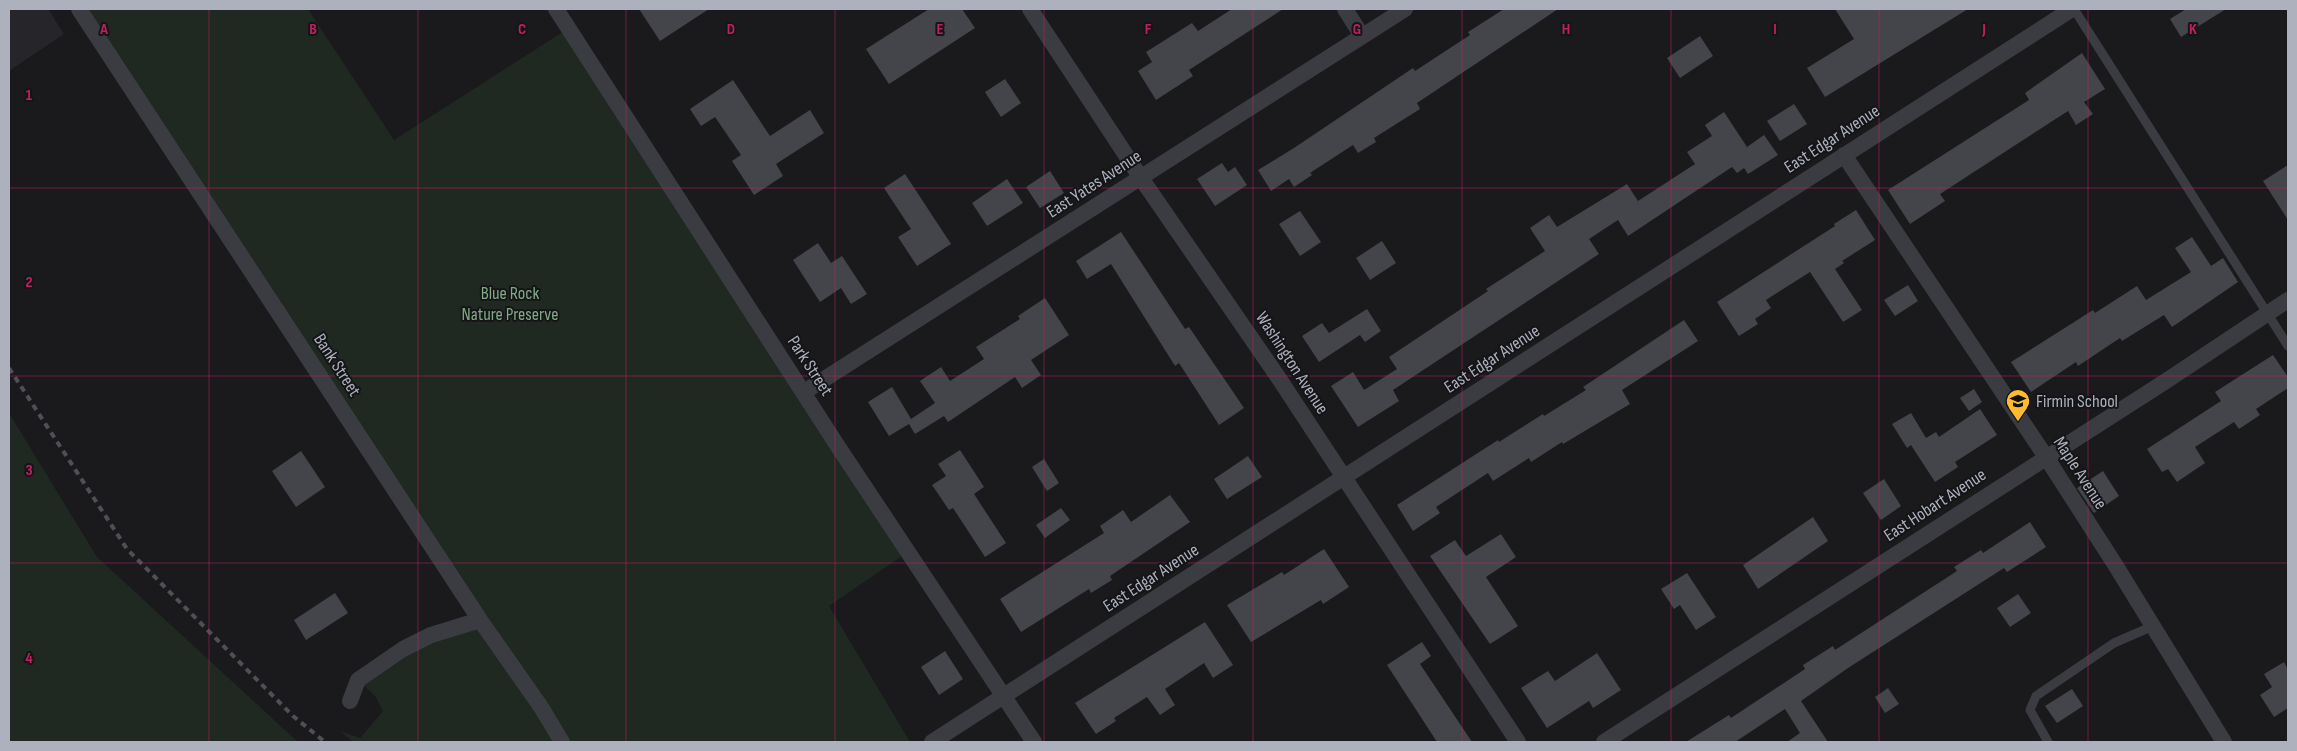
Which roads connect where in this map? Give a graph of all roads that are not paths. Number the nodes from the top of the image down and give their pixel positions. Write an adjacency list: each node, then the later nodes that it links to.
1 (79, 9): 16 (street, Bank Street)
2 (556, 9): 13 (street, Park Street)
3 (1030, 9): 9 (street, Washington Avenue)
4 (1345, 9): 7 (street)
5 (1404, 9): 7 (street, East Yates Avenue)
6 (2073, 9): 8 (street, East Edgar Avenue); 11 (lane)
7 (1362, 36): 9 (street, East Yates Avenue)
8 (1844, 155): 14 (street, Maple Avenue); 15 (street, East Edgar Avenue)
9 (1141, 178): 13 (street, East Yates Avenue); 15 (street, Washington Avenue)
10 (2288, 300): 11 (street, East Hobart Avenue)
11 (2268, 313): 12 (lane); 14 (street, East Hobart Avenue)
12 (2288, 346)
13 (804, 392): 18 (street, Park Street)
14 (2046, 457): 17 (street, Maple Avenue); 24 (street, East Hobart Avenue)
15 (1343, 478): 18 (street, East Edgar Avenue); 23 (street, Washington Avenue)
16 (480, 620): 19 (street); 20 (street, Bank Street)
17 (2152, 626): 25 (lane); 26 (street, Maple Avenue)
18 (1003, 696): 21 (street, East Edgar Avenue); 22 (street, Park Street)
19 (350, 701)
20 (562, 742)
21 (932, 742)
22 (1034, 742)
23 (1518, 742)
24 (1604, 742)
25 (2048, 742)
26 (2224, 742)

